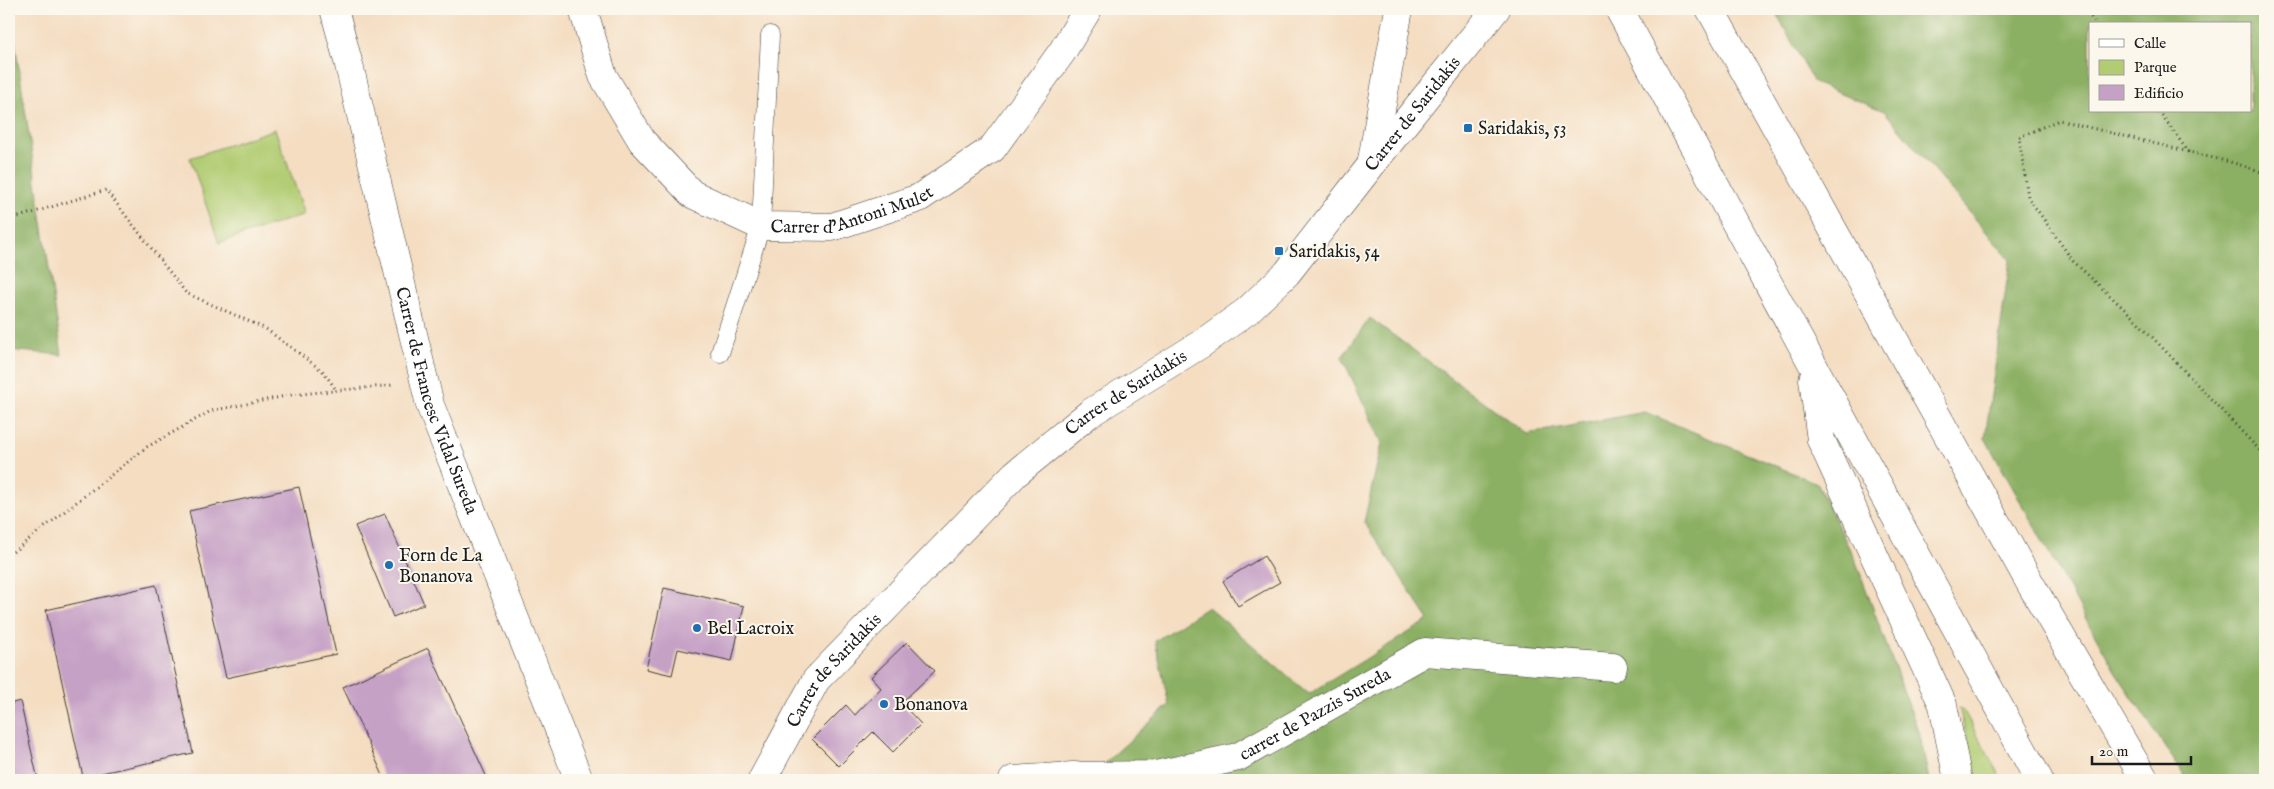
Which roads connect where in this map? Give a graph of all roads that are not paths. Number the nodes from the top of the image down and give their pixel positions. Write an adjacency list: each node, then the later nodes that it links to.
1 (334, 9): 14 (main road, Carrer de Francesc Vidal Sureda)
2 (583, 9): 10 (main road, Carrer d'Antoni Mulet)
3 (1088, 9): 10 (main road, Carrer d'Antoni Mulet)
4 (1399, 9): 9 (main road)
5 (1496, 9): 9 (main road, Carrer de Saridakis)
6 (1619, 9): 12 (main road)
7 (1710, 9): 19 (main road)
8 (770, 35): 10 (lane)
9 (1372, 164): 15 (main road, Carrer de Saridakis)
10 (761, 226): 11 (lane)
11 (720, 353)
12 (1811, 363): 17 (main road); 18 (main road)
13 (1613, 667): 16 (main road, carrer de Pazzis Sureda)
14 (579, 780)
15 (762, 780)
16 (1013, 780)
17 (1958, 780)
18 (2039, 780)
19 (2145, 780)

